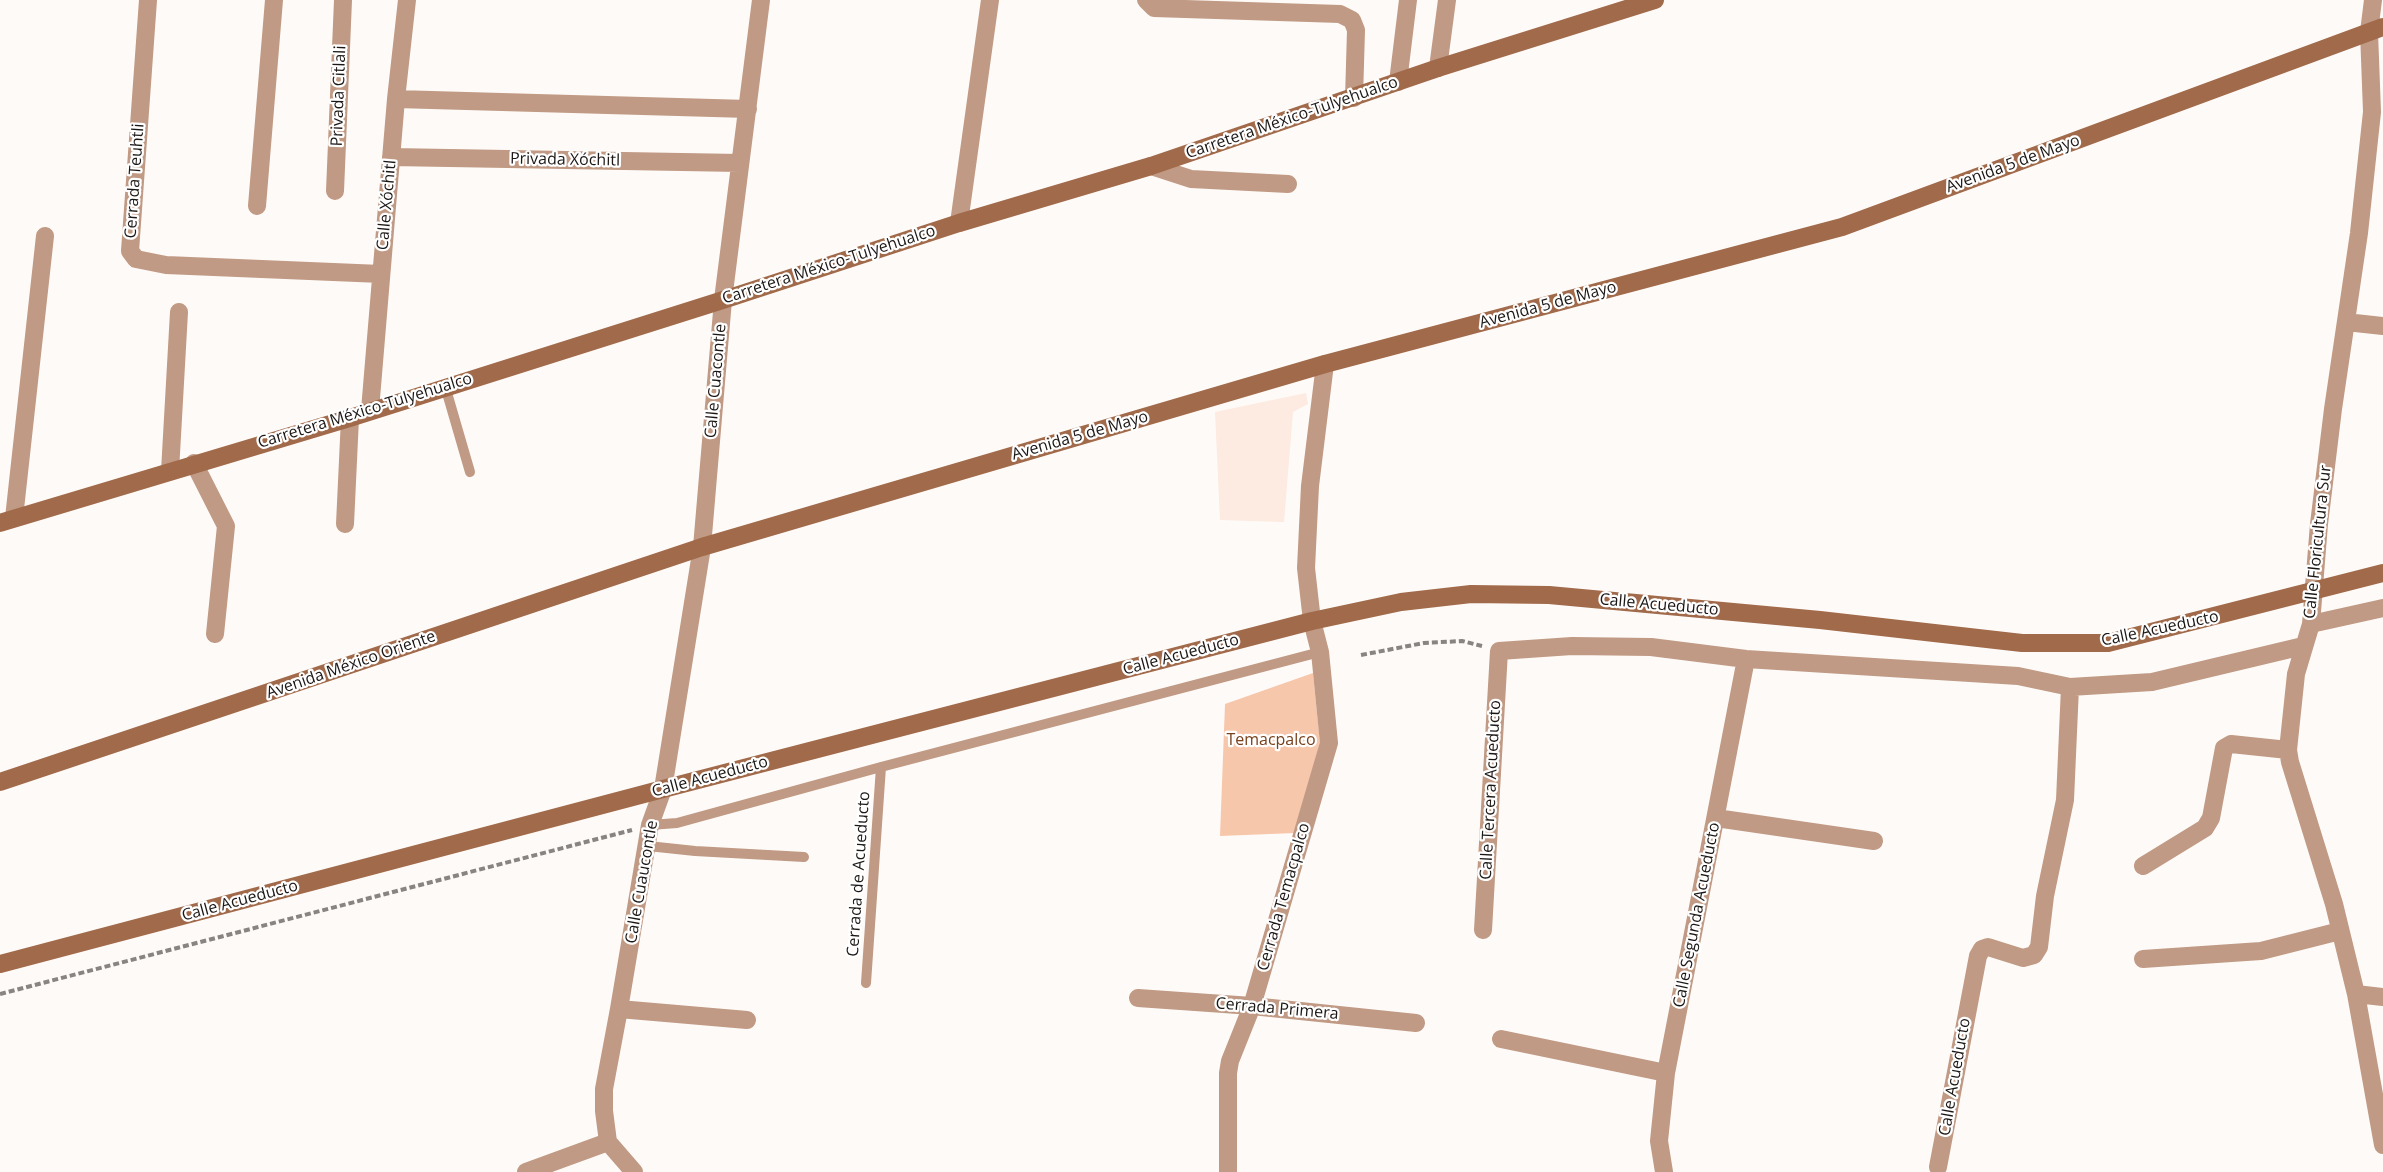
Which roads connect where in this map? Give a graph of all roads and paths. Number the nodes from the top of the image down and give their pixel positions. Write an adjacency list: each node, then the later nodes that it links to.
1 (148, 0): 26 (street, Cerrada Teuhtli)
2 (273, 0): 23 (street)
3 (343, 0): 22 (street, Privada Citlali)
4 (407, 0): 16 (street, Calle Xóchitl)
5 (761, 0): 17 (street, Calle Cuacontle)
6 (990, 0): 24 (street)
7 (1146, 0): 15 (street)
8 (1408, 0): 14 (street)
9 (1447, 0): 13 (street)
10 (1654, 0): 13 (main road, Carretera México-Tulyehualco)
11 (2373, 0): 12 (street, Calle Floricultura Sur)
12 (2376, 30): 29 (street, Calle Floricultura Sur); 31 (main road, Avenida 5 de Mayo)
13 (1438, 68): 14 (main road, Carretera México-Tulyehualco)
14 (1398, 82): 15 (main road, Carretera México-Tulyehualco)
15 (1354, 98): 20 (main road, Carretera México-Tulyehualco)
16 (396, 99): 17 (street); 18 (street, Calle Xóchitl)
17 (748, 109): 19 (street, Calle Cuacontle)
18 (391, 157): 19 (street, Privada Xóchitl); 26 (street, Calle Xóchitl)
19 (740, 163): 27 (street, Calle Cuacontle)
20 (1151, 166): 21 (street); 24 (main road, Carretera México-Tulyehualco)
21 (1288, 184)
22 (335, 191)
23 (258, 206)
24 (959, 223): 27 (main road, Carretera México-Tulyehualco)
25 (45, 236): 38 (street)
26 (381, 274): 33 (street, Calle Xóchitl)
27 (723, 300): 32 (main road, Carretera México-Tulyehualco); 40 (street, Calle Cuacontle)
28 (179, 312): 36 (street)
29 (2346, 322): 30 (street); 42 (street, Calle Floricultura Sur)
30 (2383, 327)
31 (1325, 364): 40 (main road, Avenida 5 de Mayo); 44 (street, Cerrada Temacpalco)
32 (445, 386): 33 (main road, Carretera México-Tulyehualco); 37 (lane)
33 (370, 410): 34 (main road, Carretera México-Tulyehualco)
34 (350, 418): 35 (main road, Carretera México-Tulyehualco); 39 (street)
35 (194, 464): 36 (main road, Carretera México-Tulyehualco); 46 (street)
36 (170, 471): 38 (main road, Carretera México-Tulyehualco)
37 (470, 472)
38 (7, 520)
39 (345, 524)
40 (702, 547): 55 (main road, Avenida México Oriente); 56 (street, Calle Cuaucontle)
41 (2383, 573): 42 (main road, Calle Acueducto)
42 (2313, 592): 44 (main road, Calle Acueducto); 45 (street, Calle Floricultura Sur)
43 (2383, 608): 45 (street)
44 (1312, 621): 49 (street, Cerrada Temacpalco); 56 (main road, Calle Acueducto)
45 (2311, 624): 47 (street, Calle Floricultura Sur)
46 (215, 634)
47 (2303, 646): 52 (street); 53 (street, Calle Floricultura Sur)
48 (1499, 651): 50 (path); 51 (street); 63 (street, Calle Tercera Acueducto)
49 (1320, 652): 54 (lane, Calle Acueducto); 72 (street, Cerrada Temacpalco)
50 (1361, 655)
51 (1746, 659): 52 (street); 57 (street, Calle Segunda Acueducto)
52 (2070, 687): 81 (street, Calle Acueducto)
53 (2288, 750): 62 (street); 64 (street, Calle Floricultura Sur)
54 (881, 767): 58 (lane, Calle Acueducto); 67 (lane, Cerrada de Acueducto)
55 (0, 782)
56 (663, 789): 58 (street, Calle Cuaucontle); 66 (main road, Calle Acueducto)
57 (1716, 818): 59 (street); 78 (street, Calle Segunda Acueducto)
58 (650, 825): 60 (street, Calle Cuaucontle); 68 (path, Calle Acueducto)
59 (1874, 841)
60 (648, 846): 61 (lane); 73 (street, Calle Cuaucontle)
61 (804, 857)
62 (2143, 866)
63 (1483, 930)
64 (2340, 931): 65 (street); 69 (street, Calle Floricultura Sur)
65 (2143, 959)
66 (0, 964)
67 (866, 983)
68 (0, 994)
69 (2356, 994): 70 (street); 77 (street, Calle Floricultura Sur)
70 (2383, 997)
71 (1138, 998): 72 (street, Cerrada Primera)
72 (1252, 1006): 75 (street, Cerrada Primera); 84 (street, Cerrada Temacpalco)
73 (619, 1009): 74 (street); 80 (street, Calle Cuaucontle)
74 (747, 1020)
75 (1416, 1023)
76 (1501, 1039): 78 (street)
77 (2375, 1053): 79 (street, Calle Floricultura Sur)
78 (1666, 1073): 85 (street, Calle Segunda Acueducto)
79 (2383, 1138)
80 (608, 1142): 82 (street); 83 (street)
81 (1938, 1167)
82 (526, 1172)
83 (634, 1172)
84 (1228, 1172)
85 (1664, 1172)

